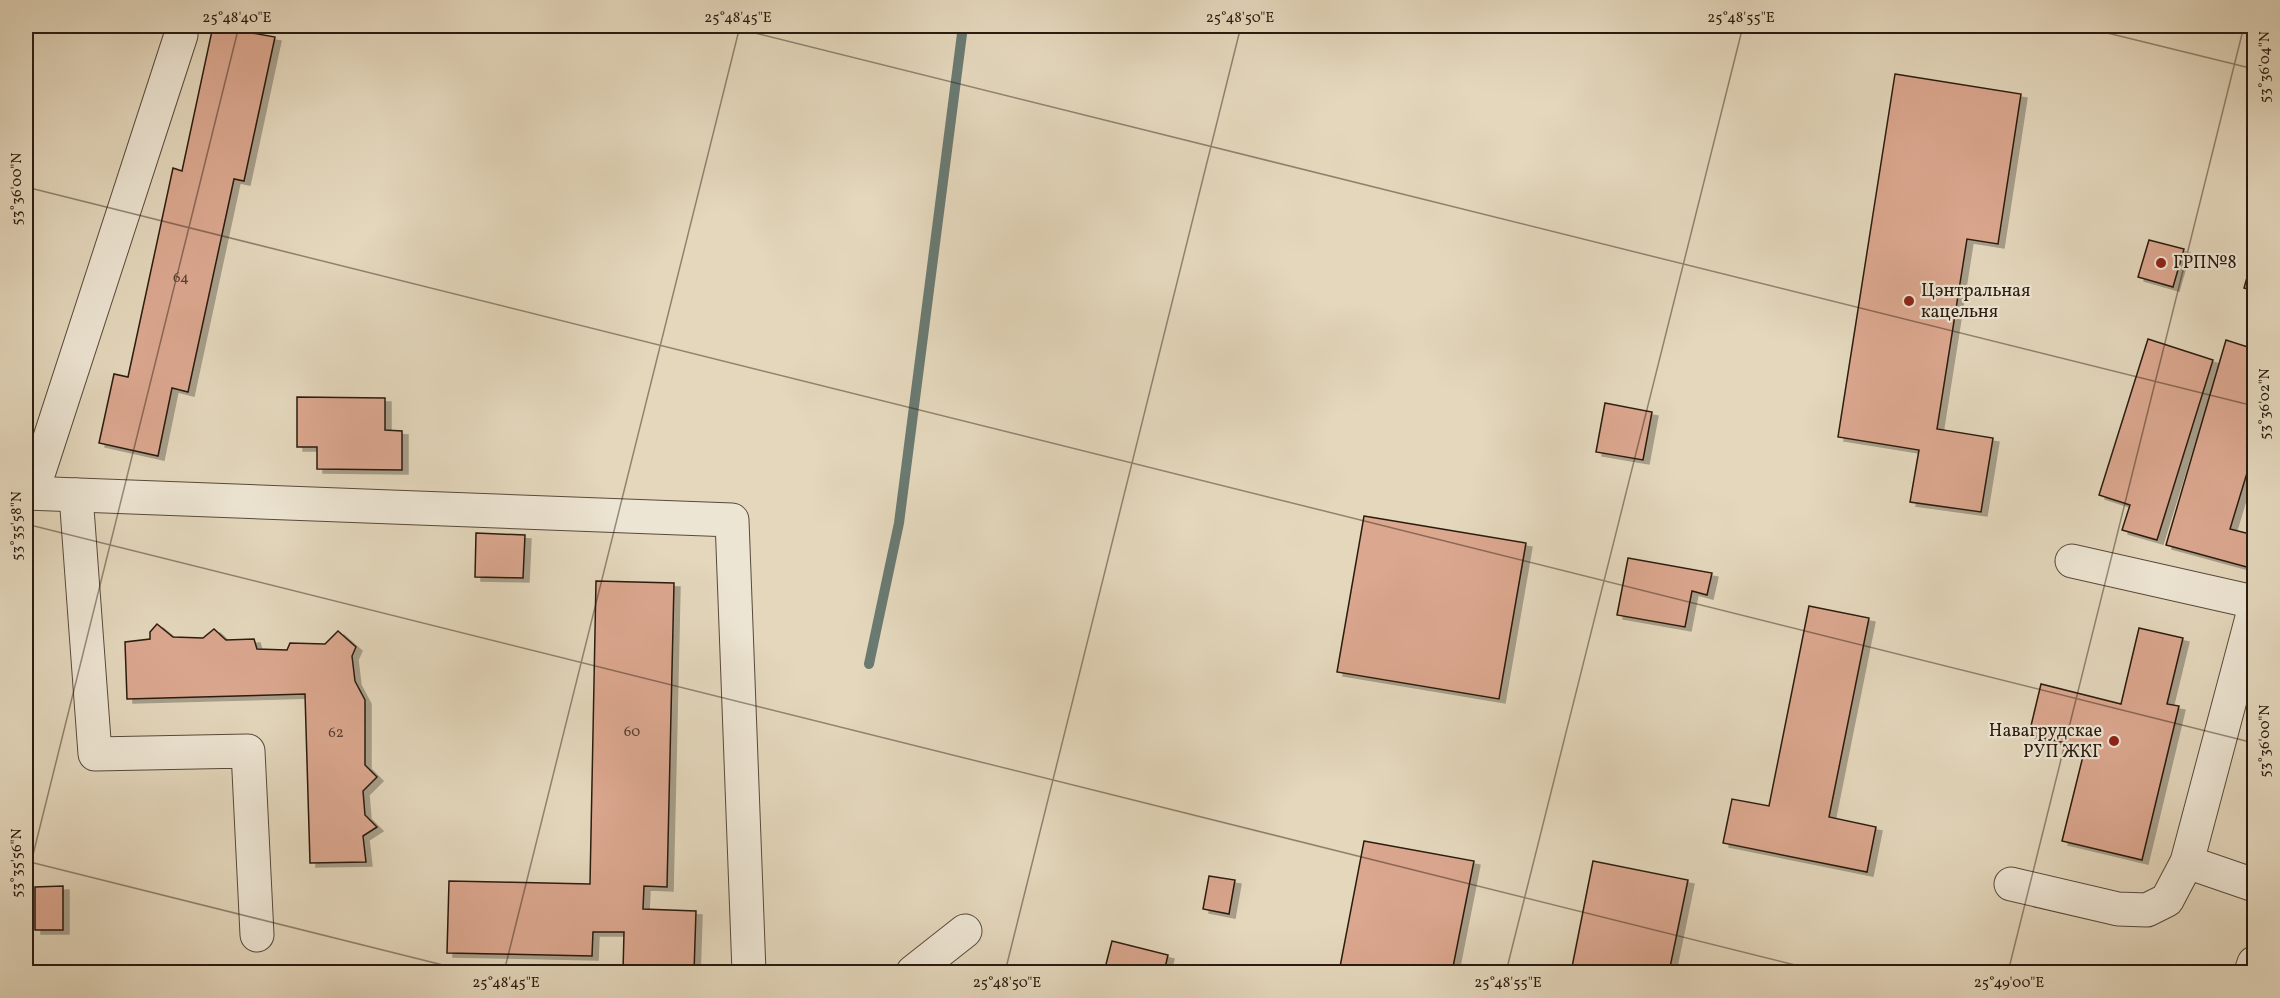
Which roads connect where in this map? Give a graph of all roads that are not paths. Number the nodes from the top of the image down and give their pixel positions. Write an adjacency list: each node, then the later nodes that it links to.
1 (181, 35): 2 (lane)
2 (29, 493): 3 (lane)
3 (76, 495): 11 (lane); 13 (lane)
4 (2072, 561): 5 (lane)
5 (2254, 602)
6 (2254, 610): 7 (lane)
7 (2187, 862): 8 (lane); 9 (lane)
8 (2011, 884)
9 (2254, 885)
10 (965, 931): 14 (lane)
11 (257, 935)
12 (2254, 963): 15 (lane)
13 (749, 972)
14 (913, 972)
15 (2251, 972)

